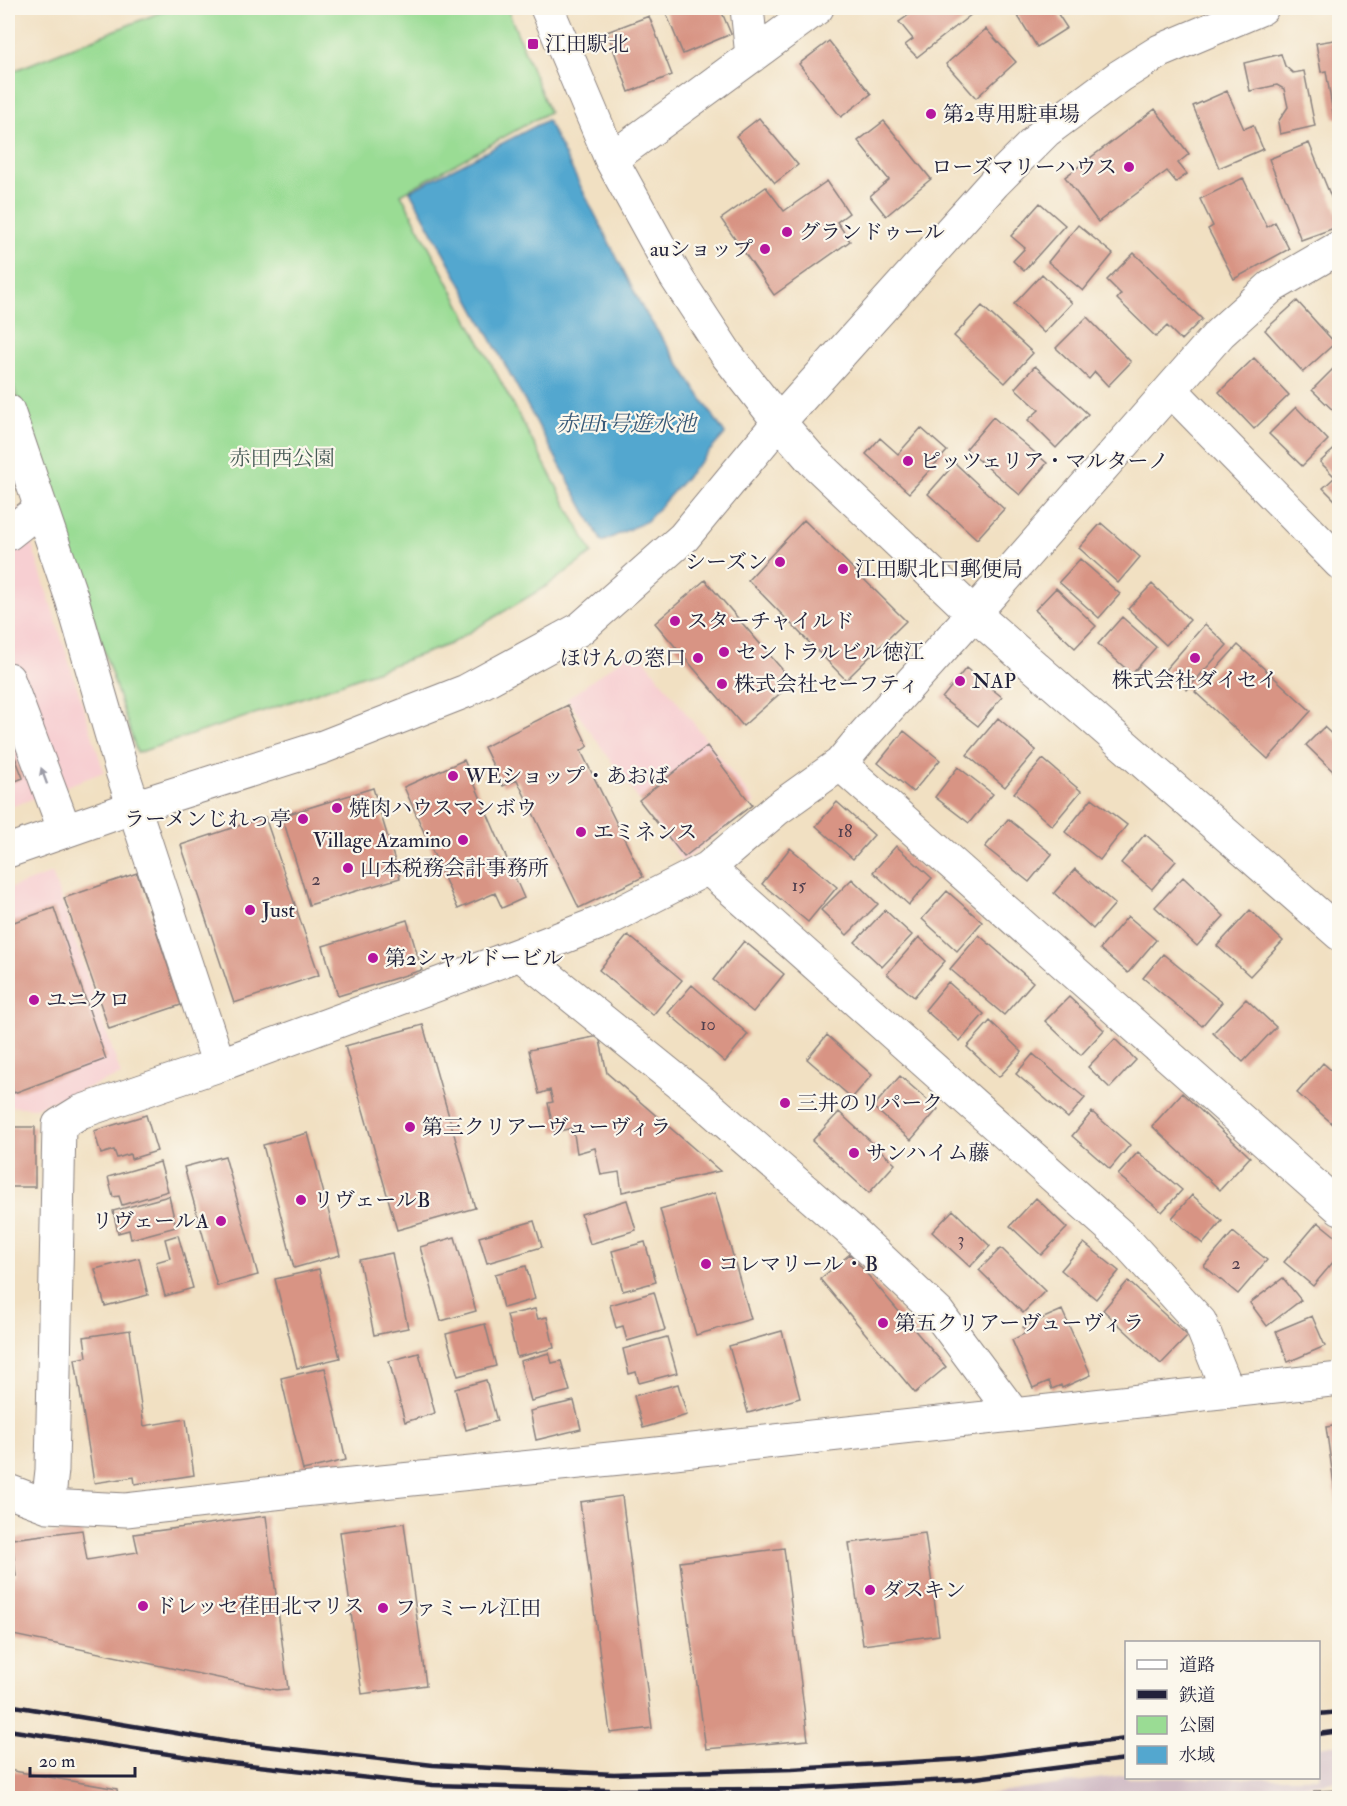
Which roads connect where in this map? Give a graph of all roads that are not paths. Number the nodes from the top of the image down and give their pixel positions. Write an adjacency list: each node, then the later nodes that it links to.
1 (548, 8): 6 (street)
2 (747, 8): 5 (street)
3 (817, 8): 5 (street)
4 (1262, 8): 10 (street)
5 (752, 56): 6 (street)
6 (611, 159): 10 (street)
7 (1340, 247): 8 (street)
8 (1171, 390): 13 (street); 14 (street)
9 (8, 411): 11 (street)
10 (779, 422): 14 (street); 17 (street)
11 (41, 508): 12 (street); 17 (street)
12 (8, 534)
13 (1340, 563)
14 (973, 613): 16 (street); 21 (street)
15 (8, 679): 18 (street, one-way to 15)
16 (840, 764): 20 (street); 24 (street)
17 (134, 807): 18 (street); 23 (street)
18 (65, 831): 19 (street)
19 (8, 851)
20 (708, 868): 22 (street); 26 (street)
21 (1340, 934)
22 (520, 954): 23 (street); 27 (street)
23 (219, 1065): 29 (street)
24 (1340, 1209)
25 (1340, 1379): 26 (street)
26 (1228, 1391): 27 (street)
27 (1014, 1415): 29 (street)
28 (8, 1491): 29 (street)
29 (48, 1506)

